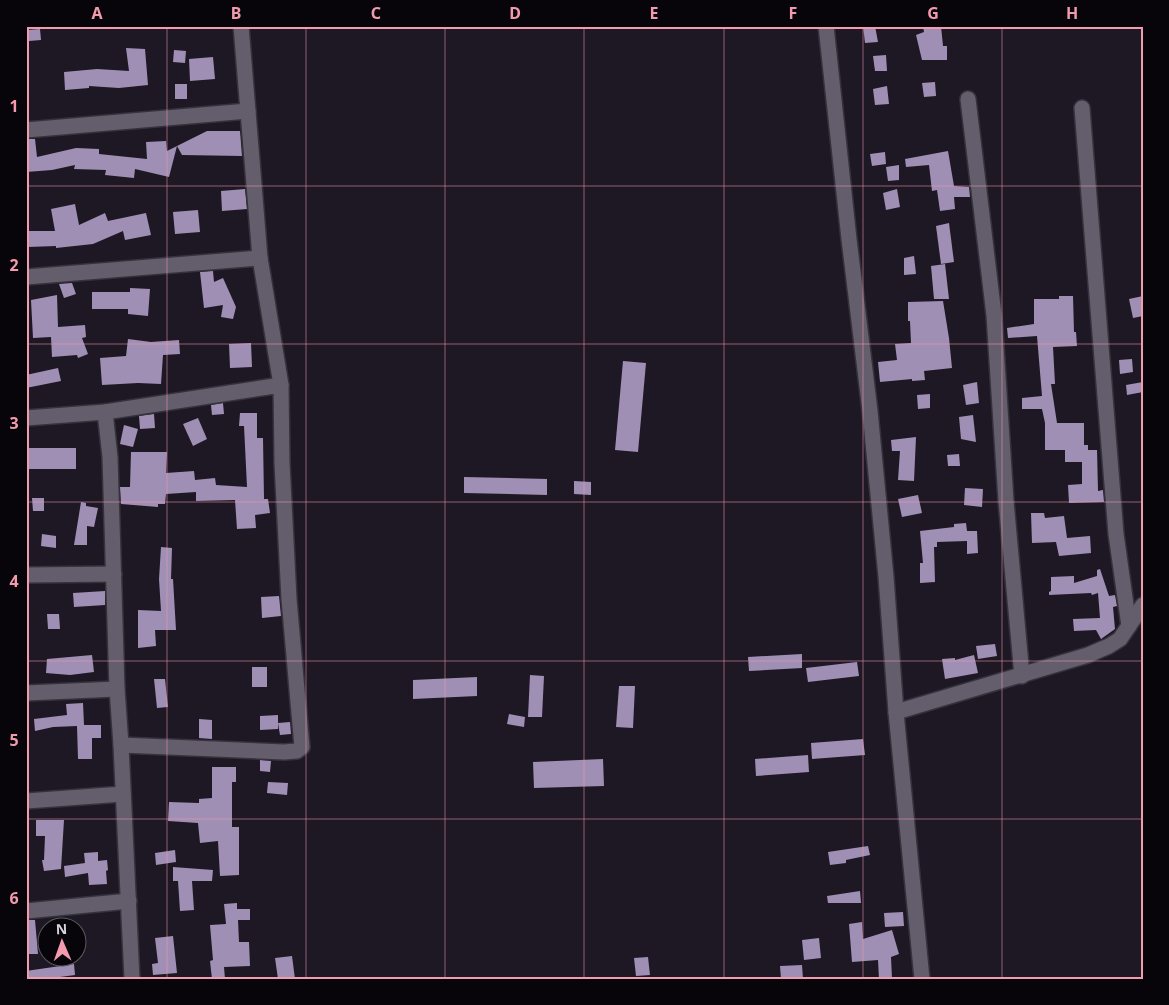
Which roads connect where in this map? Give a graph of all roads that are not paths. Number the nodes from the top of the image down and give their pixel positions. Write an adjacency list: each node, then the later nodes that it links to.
1 (242, 26): 5 (street)
2 (826, 26): 19 (street)
3 (968, 99): 16 (street)
4 (1082, 108): 15 (street)
5 (248, 111): 6 (street); 7 (street)
6 (26, 130)
7 (260, 258): 8 (street); 9 (street)
8 (26, 277)
9 (281, 385): 10 (street); 20 (street)
10 (106, 412): 11 (street); 12 (street)
11 (26, 418)
12 (114, 574): 13 (street); 17 (street)
13 (26, 575)
14 (1143, 605): 15 (street)
15 (1129, 626): 16 (street)
16 (1022, 676): 19 (street)
17 (117, 689): 18 (street); 20 (street)
18 (26, 692)
19 (896, 712): 26 (street)
20 (121, 745): 21 (street)
21 (123, 794): 22 (street); 23 (street)
22 (26, 801)
23 (129, 902): 24 (street); 25 (street)
24 (26, 911)
25 (132, 979)
26 (922, 979)

